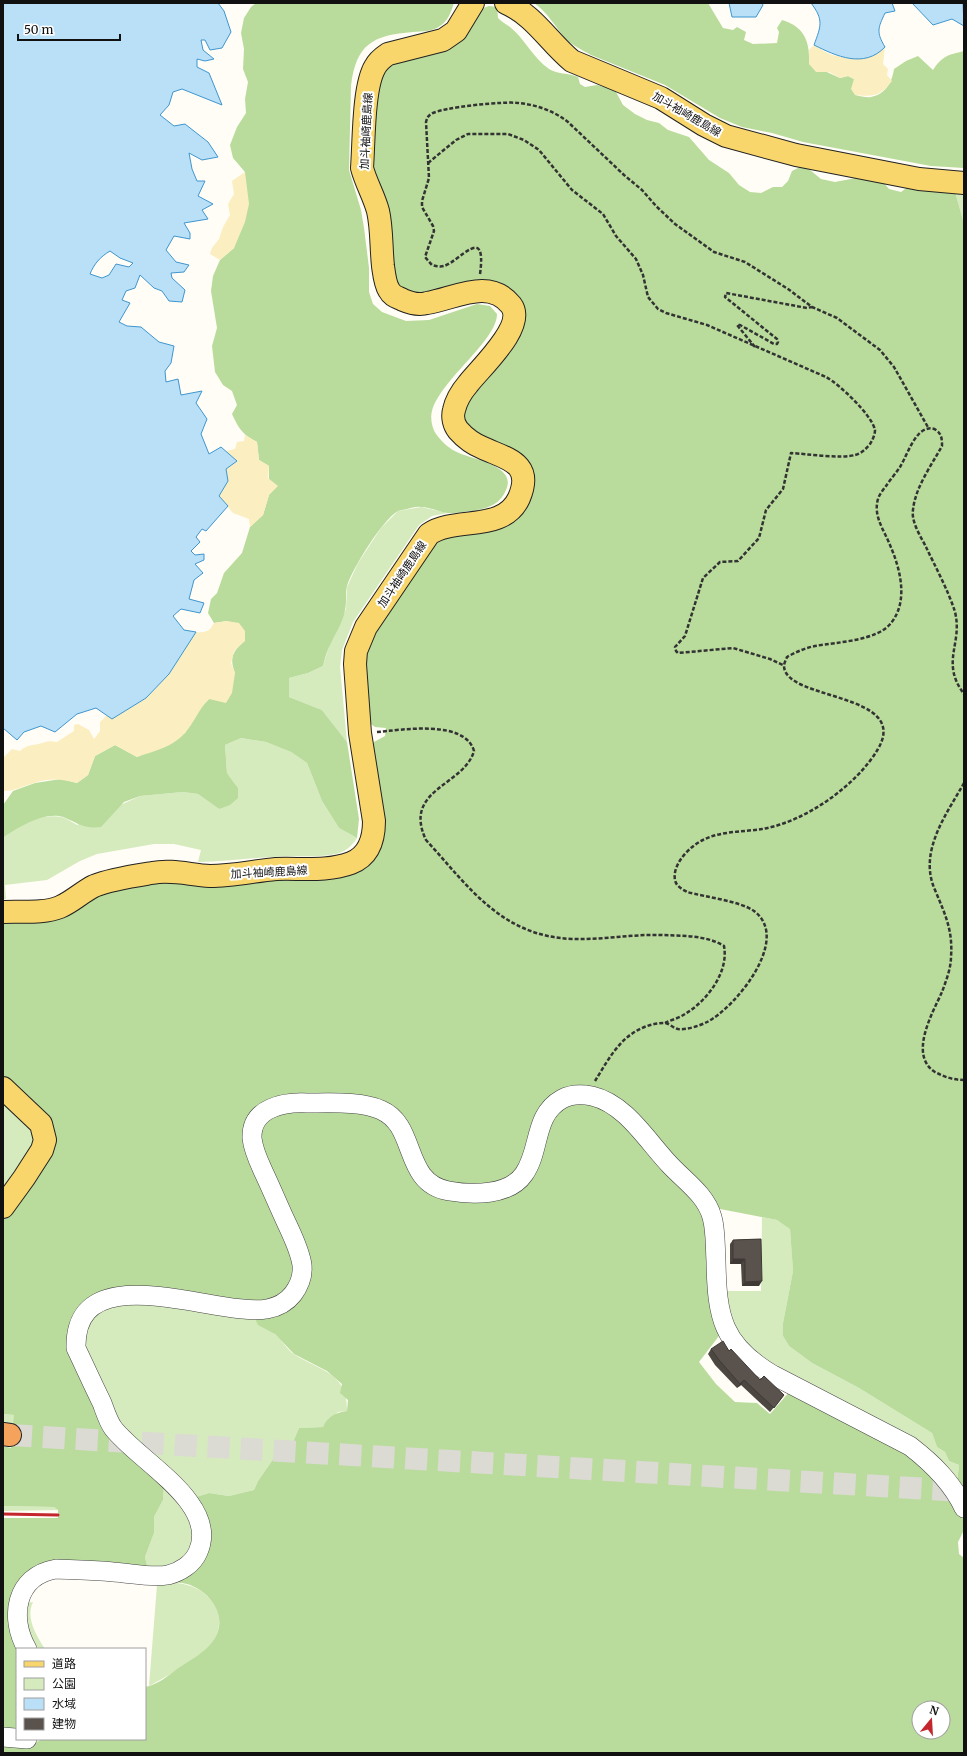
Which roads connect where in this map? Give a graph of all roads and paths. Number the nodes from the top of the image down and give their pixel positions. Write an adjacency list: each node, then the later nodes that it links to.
1 (473, 3): 5 (main road, 加斗袖崎鹿島線)
2 (506, 3): 4 (main road, 加斗袖崎鹿島線)
3 (428, 163): 5 (path); 6 (path); 7 (path)
4 (964, 183)
5 (477, 291): 11 (main road, 加斗袖崎鹿島線)
6 (812, 307): 7 (path); 8 (path)
7 (755, 348): 9 (path)
8 (929, 429): 9 (path); 10 (path)
9 (784, 665): 14 (path)
10 (964, 694)
11 (360, 733): 13 (main road, 加斗袖崎鹿島線); 14 (path)
12 (964, 783): 15 (path)
13 (3, 912)
14 (665, 1023): 17 (path)
15 (964, 1080)
16 (3, 1088): 18 (main road)
17 (587, 1095): 19 (street); 20 (street)
18 (3, 1207)
19 (964, 1508)
20 (26, 1648)
21 (3, 1737): 22 (street)
22 (16, 1738)

